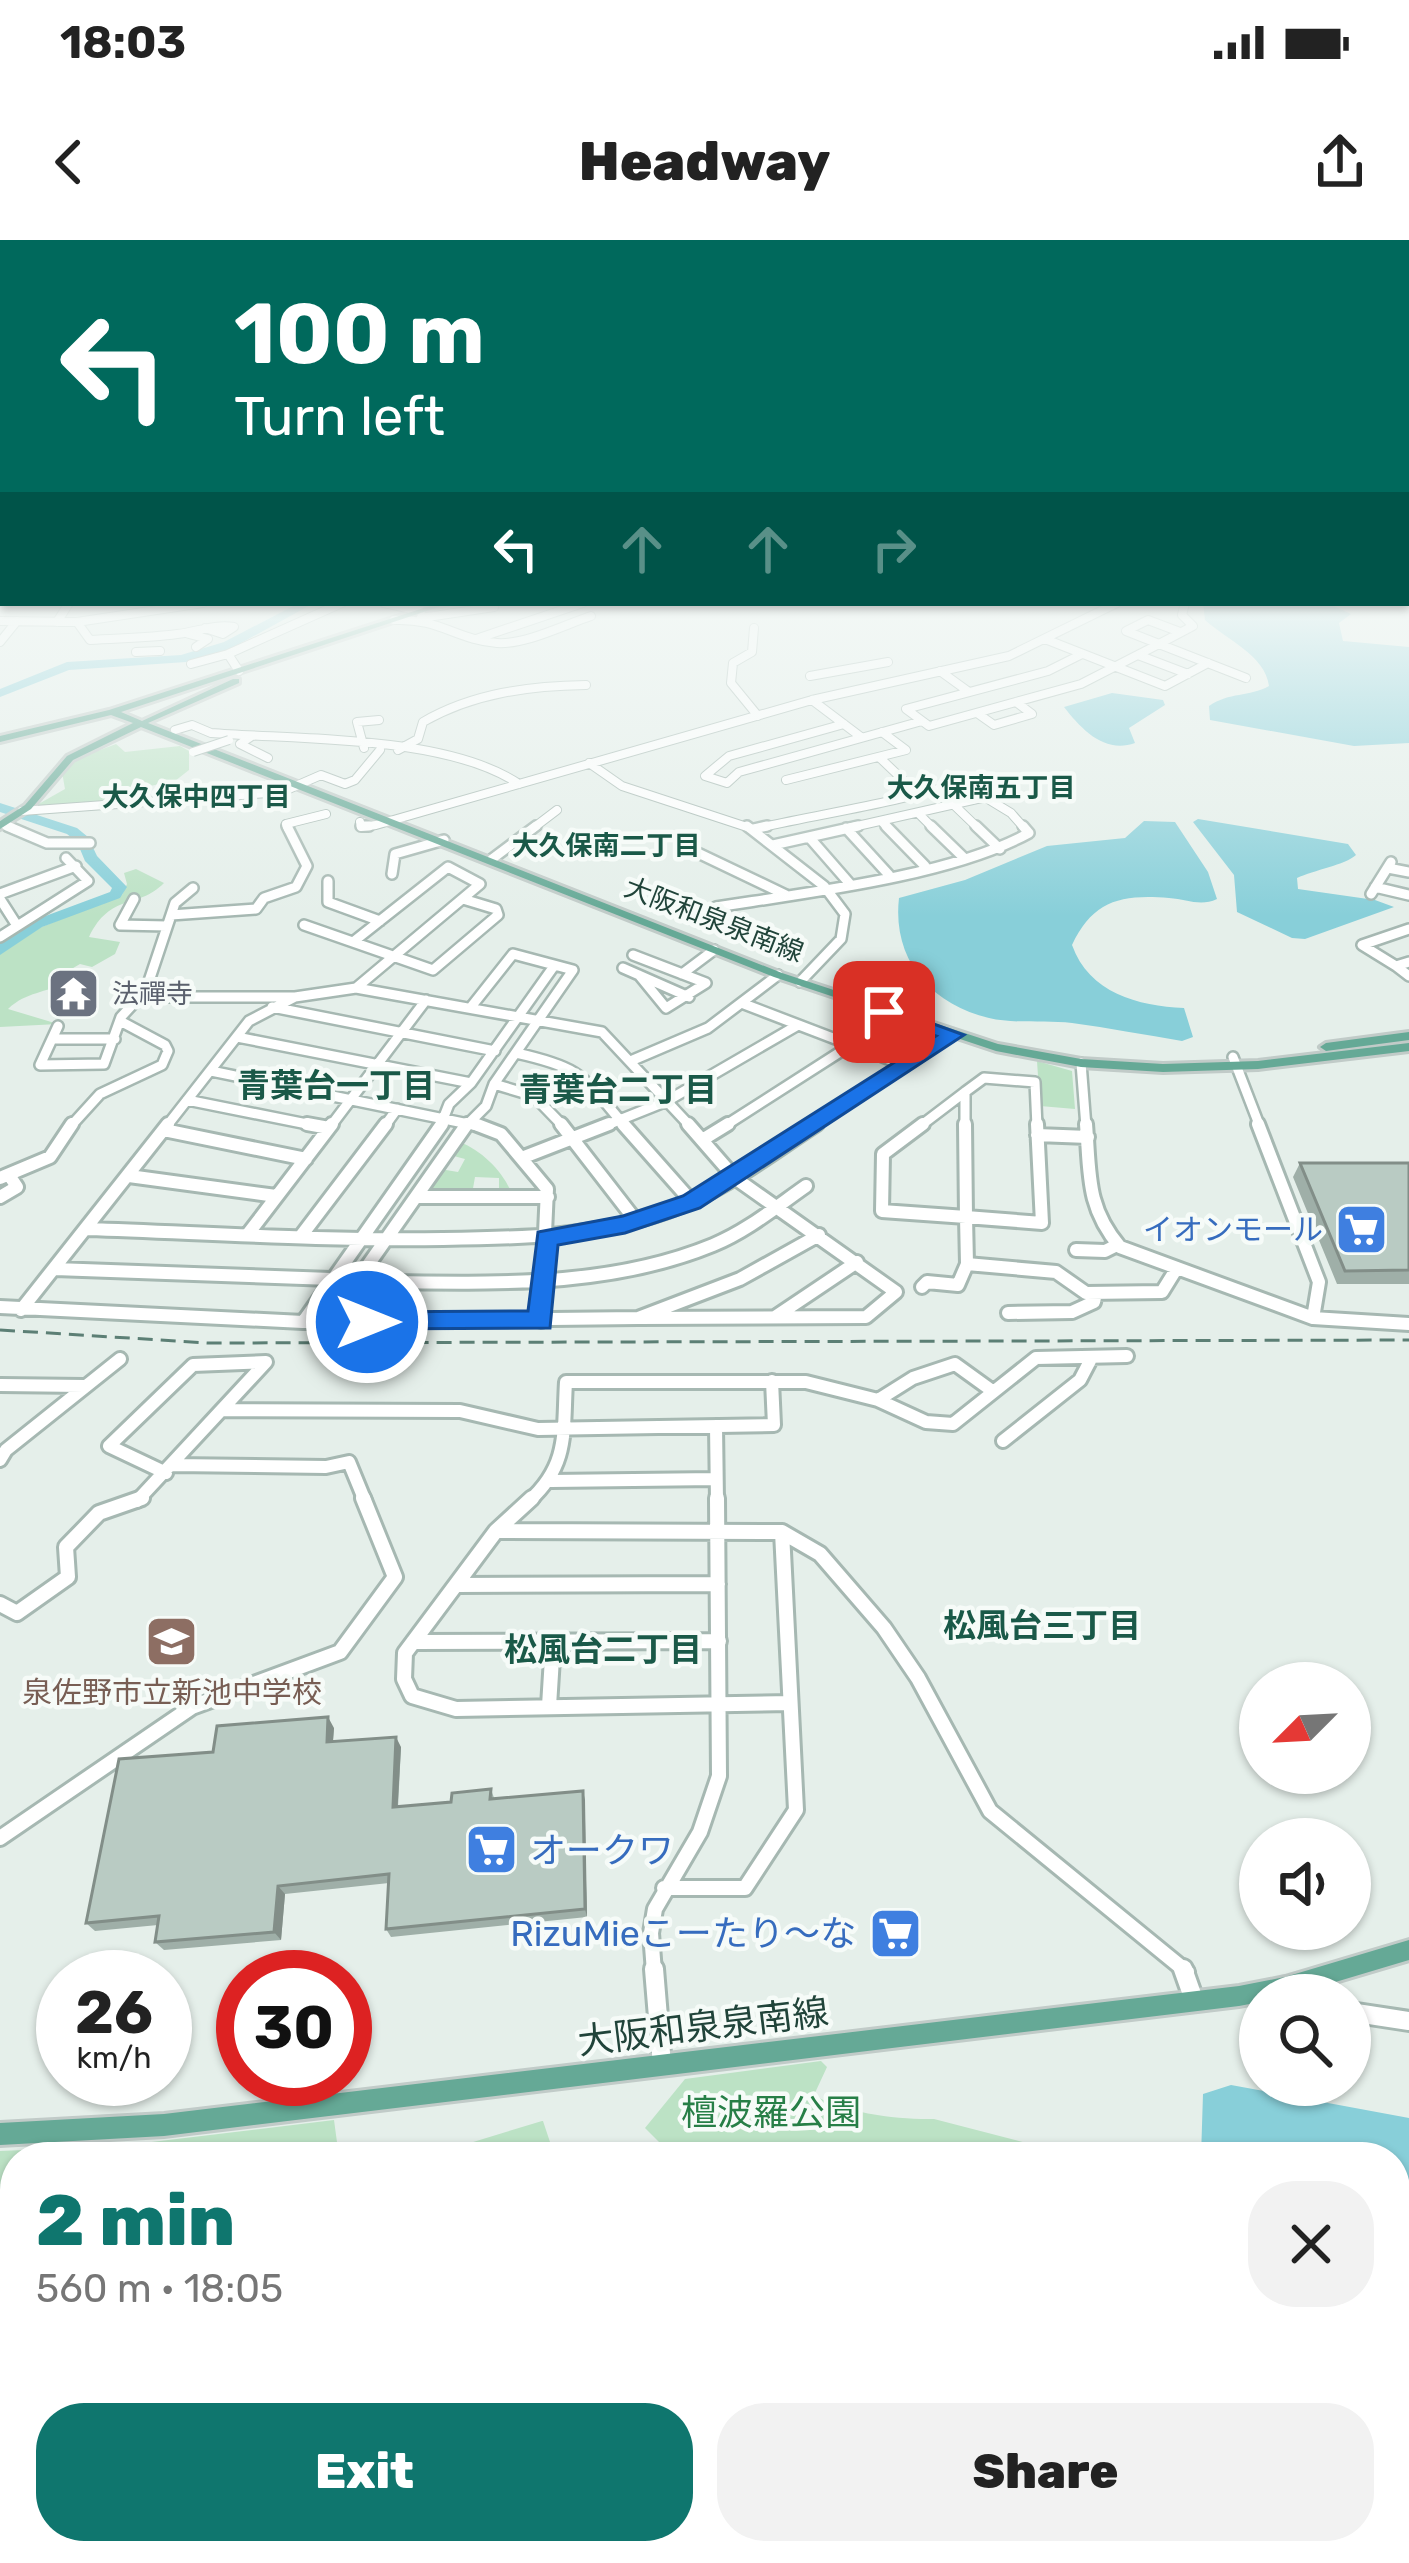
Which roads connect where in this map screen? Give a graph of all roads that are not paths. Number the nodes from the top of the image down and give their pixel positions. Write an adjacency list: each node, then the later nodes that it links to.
1 (151, 699): 9 (main road)
2 (191, 699): 14 (main road)
3 (482, 699): 27 (street)
4 (744, 699): 11 (street)
5 (942, 699): 13 (street)
6 (1025, 699): 8 (street)
7 (812, 700): 11 (street); 15 (street)
8 (1016, 702): 10 (street); 16 (street)
9 (112, 712): 14 (main road, 大阪和泉泉南線); 23 (main road)
10 (977, 713): 13 (street); 16 (street)
11 (758, 716): 32 (street)
12 (380, 720): 25 (street)
13 (922, 721): 18 (street)
14 (142, 722): 17 (main road, 大阪和泉泉南線); 35 (main road, 大阪和泉泉南線); 45 (main road)
15 (844, 724): 22 (street); 24 (street)
16 (994, 725): 19 (street)
17 (175, 730): 21 (street); 35 (main road, 大阪和泉泉南線)
18 (882, 731): 22 (street); 30 (street)
19 (1001, 735)
20 (252, 736): 21 (street); 25 (street); 31 (street)
21 (231, 737): 28 (street, bridge)
22 (861, 737): 29 (street)
23 (0, 739)
24 (775, 743): 29 (street); 29 (street)
25 (364, 748): 26 (street)
26 (380, 749): 27 (street); 35 (street)
27 (397, 751): 36 (street)
28 (193, 752)
29 (792, 757): 33 (street)
30 (879, 757): 33 (street); 37 (street)
31 (268, 758)
32 (589, 764): 36 (street); 42 (street)
33 (809, 773): 34 (street)
34 (786, 780)
35 (304, 783): 45 (street); 46 (main road, 大阪和泉泉南線)
36 (519, 784): 46 (street)
37 (919, 795): 38 (street); 50 (street)
38 (986, 797): 39 (street); 55 (street)
39 (954, 805): 43 (street); 55 (street)
40 (724, 807): 42 (street)
41 (557, 810): 59 (street)
42 (704, 811): 50 (street)
43 (918, 813): 47 (street); 57 (street)
44 (326, 814): 77 (street)
45 (11, 819): 53 (street)
46 (392, 820): 48 (street); 52 (main road, 大阪和泉泉南線)
47 (881, 821): 49 (street); 61 (street)
48 (360, 822)
49 (846, 828): 51 (street); 64 (street)
50 (754, 829): 54 (street)
51 (809, 837): 54 (street); 67 (street)
52 (444, 841): 59 (main road, 大阪和泉泉南線); 63 (street)
53 (90, 843)
54 (772, 845): 69 (street)
55 (1000, 849): 57 (street)
56 (698, 853): 70 (street)
57 (963, 857): 61 (street)
58 (66, 858): 60 (street)
59 (492, 860): 84 (main road, 大阪和泉泉南線)
60 (76, 866): 66 (street); 75 (street)
61 (925, 866): 64 (street)
62 (1409, 872): 71 (street)
63 (392, 874)
64 (889, 875): 67 (street)
65 (328, 881): 78 (street)
66 (32, 882): 72 (street); 75 (street)
67 (850, 884): 69 (street)
68 (193, 888): 77 (street)
69 (831, 889): 70 (street); 95 (street)
70 (786, 895): 76 (street)
71 (1409, 895)
72 (0, 896): 79 (street)
73 (134, 899): 77 (street)
74 (463, 899): 78 (street); 86 (street); 86 (street)
75 (48, 903): 79 (street)
76 (716, 908)
77 (169, 920): 97 (street)
78 (380, 921): 83 (street)
79 (16, 925): 82 (street)
80 (304, 925): 83 (street)
81 (1409, 929): 89 (street)
82 (0, 937)
83 (353, 942): 86 (street)
84 (714, 950): 91 (street); 93 (main road, 大阪和泉泉南線)
85 (633, 955): 91 (street)
86 (392, 956): 96 (street)
87 (1409, 962): 89 (street)
88 (554, 966): 103 (street); 104 (street); 105 (street)
89 (1396, 966): 94 (street)
90 (622, 968): 92 (street)
91 (682, 974): 99 (street)
92 (639, 975): 99 (street); 99 (street)
93 (778, 975): 95 (main road, 大阪和泉泉南線); 101 (street)
94 (1409, 976)
95 (800, 982): 110 (main road, 大阪和泉泉南線)
96 (356, 988): 98 (street); 100 (street)
97 (142, 997): 98 (street); 106 (street)
98 (295, 997): 102 (street)
99 (689, 997)
100 (426, 1000): 103 (street); 109 (street)
101 (744, 1004): 107 (street); 119 (street)
102 (272, 1007): 109 (street); 112 (street)
103 (471, 1007): 104 (street)
104 (519, 1015): 105 (street); 117 (street)
105 (538, 1020): 118 (street); 119 (street)
106 (122, 1022): 114 (street); 144 (street)
107 (798, 1025): 115 (street); 130 (street)
108 (58, 1026): 113 (street)
109 (402, 1033): 117 (street); 122 (street)
110 (953, 1035): 120 (main road, 大阪和泉泉南線); 121 (main road, 大阪和泉泉南線); 123 (street)
111 (1409, 1036): 120 (main road, 大阪和泉泉南線)
112 (237, 1037): 122 (street); 124 (street)
113 (52, 1039): 114 (street); 114 (street)
114 (115, 1039)
115 (851, 1046): 123 (street); 140 (street)
116 (1409, 1047): 120 (main road, 大阪和泉泉南線)
117 (495, 1051): 125 (street)
118 (516, 1053): 126 (street); 133 (street)
119 (632, 1060): 130 (street)
120 (1236, 1061): 121 (main road, 大阪和泉泉南線); 178 (street)
121 (1081, 1063): 138 (street)
122 (377, 1065): 125 (street); 129 (street)
123 (906, 1066): 145 (street)
124 (211, 1071): 128 (street); 129 (street)
125 (471, 1083): 132 (street)
126 (494, 1084): 134 (street); 139 (street)
127 (965, 1092): 137 (street); 153 (street); 153 (street)
128 (188, 1100): 135 (street); 136 (street)
129 (350, 1100): 131 (street); 135 (street)
130 (667, 1101): 133 (street); 140 (street)
131 (397, 1109): 132 (street); 158 (street)
132 (446, 1118): 134 (street); 159 (street)
133 (622, 1120): 139 (street); 151 (street)
134 (470, 1121): 141 (street); 149 (street)
135 (329, 1128): 142 (street)
136 (164, 1130): 142 (street); 143 (street)
137 (1037, 1135): 138 (street); 153 (street)
138 (1088, 1137): 162 (street)
139 (572, 1138): 141 (street); 154 (street)
140 (702, 1140): 145 (street)
141 (524, 1157): 150 (street)
142 (306, 1159): 147 (street)
143 (129, 1176): 147 (street); 155 (street)
144 (5, 1177): 148 (street)
145 (735, 1178): 151 (street); 152 (street)
146 (806, 1186): 152 (street)
147 (276, 1196): 156 (street)
148 (0, 1197)
149 (416, 1197): 150 (street); 161 (street)
150 (548, 1197): 160 (street)
151 (692, 1202): 154 (street)
152 (778, 1206): 157 (street); 169 (street)
153 (966, 1216): 165 (street)
154 (636, 1221): 160 (street)
155 (88, 1229): 156 (street); 166 (street)
156 (248, 1234): 158 (street)
157 (819, 1235): 164 (street); 176 (street)
158 (301, 1237): 159 (street)
159 (360, 1238): 161 (street); 168 (street)
160 (546, 1238): 161 (street); 169 (street)
161 (385, 1240): 170 (street)
162 (1117, 1244): 163 (street); 167 (street)
163 (1076, 1250)
164 (857, 1262): 177 (street); 177 (street)
165 (967, 1264): 171 (street); 172 (street)
166 (55, 1269): 168 (street); 174 (street)
167 (1175, 1271): 172 (street); 178 (street)
168 (331, 1279): 180 (street)
169 (543, 1281): 170 (street); 179 (street)
170 (358, 1282): 181 (street)
171 (922, 1286)
172 (1096, 1293): 175 (street)
173 (0, 1307): 174 (street)
174 (21, 1310): 180 (street)
175 (1009, 1313)
176 (638, 1318): 177 (street); 179 (street)
177 (774, 1318)
178 (1313, 1318): 182 (street)
179 (541, 1321): 181 (street)
180 (302, 1322): 181 (street)
181 (328, 1322)
182 (1409, 1324)
183 (1127, 1356): 184 (street)
184 (1092, 1357): 189 (street); 194 (street)
185 (120, 1359): 188 (street)
186 (772, 1381): 190 (street); 192 (street); 193 (street)
187 (0, 1384): 188 (street)
188 (86, 1386): 195 (street)
189 (991, 1390): 190 (street); 190 (street)
190 (878, 1400)
191 (224, 1410): 193 (street); 196 (street); 196 (street)
192 (716, 1426): 193 (street); 197 (street)
193 (563, 1429): 198 (street)
194 (1003, 1441)
195 (2, 1453)
196 (170, 1469): 204 (street); 211 (street)
197 (716, 1479): 198 (street); 199 (street)
198 (551, 1480): 200 (street)
199 (717, 1530): 200 (street); 201 (street); 202 (street)
200 (496, 1532): 203 (street)
201 (782, 1532): 208 (street); 216 (street)
202 (718, 1584): 203 (street); 205 (street)
203 (456, 1585): 206 (street)
204 (0, 1604)
205 (719, 1641): 207 (street); 209 (street)
206 (413, 1642): 207 (street); 210 (street)
207 (553, 1642): 210 (street)
208 (790, 1703): 209 (street); 212 (street)
209 (720, 1704): 210 (street); 212 (street)
210 (549, 1706)
211 (0, 1838)
212 (664, 1888): 219 (street)
213 (1409, 1950): 214 (main road, 大阪和泉泉南線)
214 (1339, 1974)
215 (1239, 1996): 216 (main road, 大阪和泉泉南線)
216 (1194, 2000): 219 (main road, 大阪和泉泉南線)
217 (1371, 2015): 218 (street)
218 (1409, 2021)
219 (662, 2065): 220 (main road, 大阪和泉泉南線)
220 (0, 2134)

